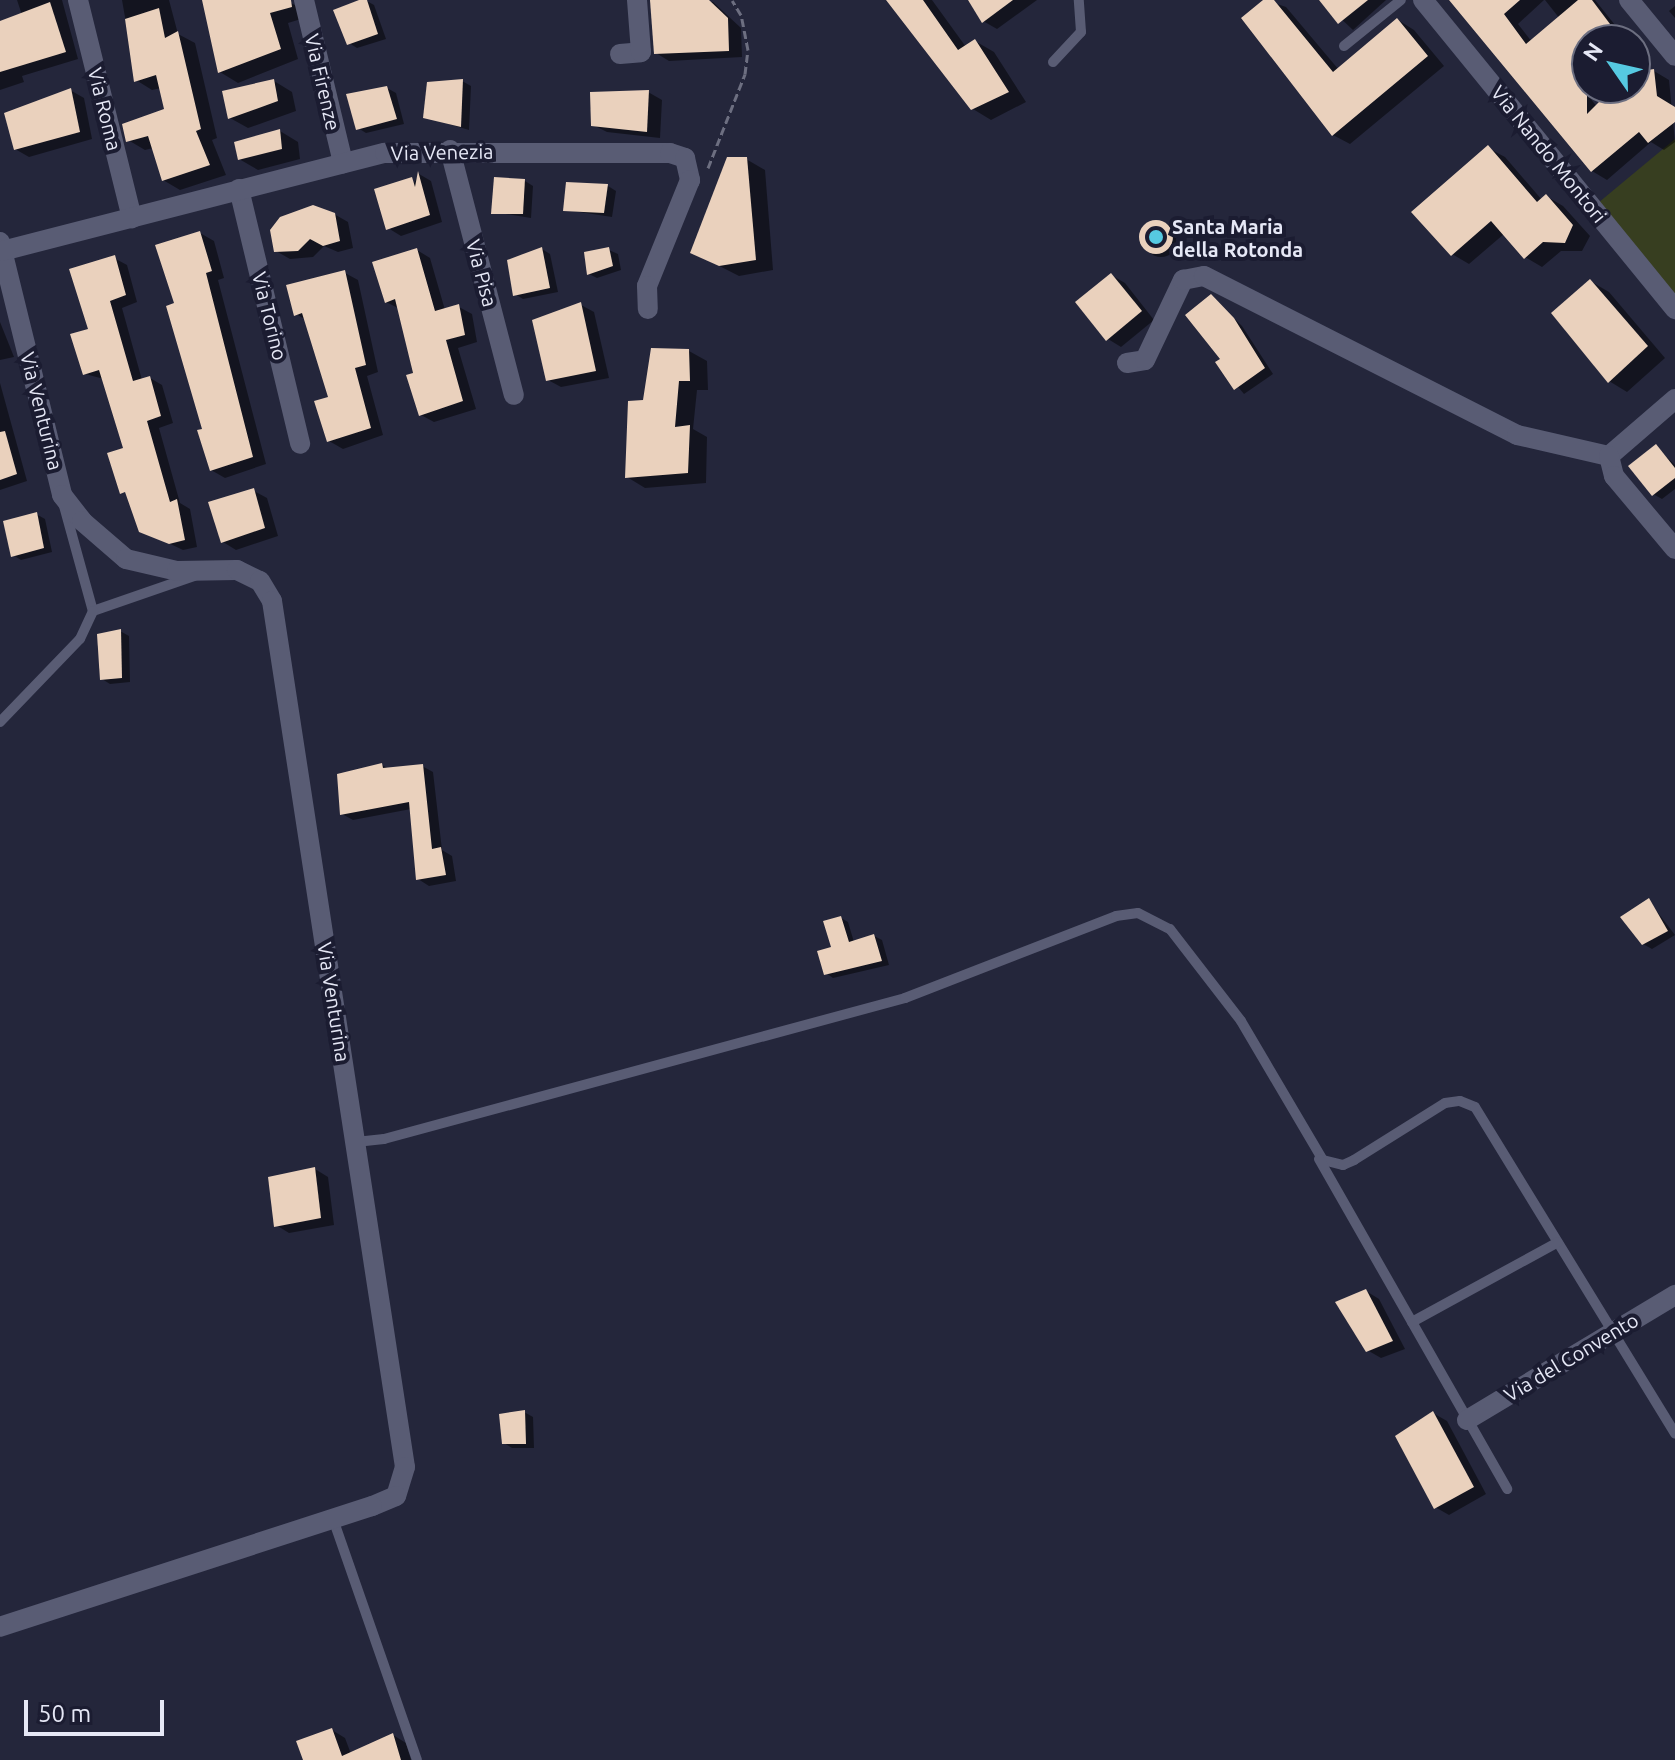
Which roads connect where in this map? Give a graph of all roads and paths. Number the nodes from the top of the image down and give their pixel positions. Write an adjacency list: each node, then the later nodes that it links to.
1 (78, 0): 17 (street, Via Roma)
2 (304, 0): 14 (street, Via Firenze)
3 (637, 0): 10 (street)
4 (732, 0): 15 (path)
5 (1079, 0): 12 (lane)
6 (1401, 0): 9 (lane)
7 (1423, 0): 21 (street, Via Nando Montori)
8 (1635, 2): 11 (street)
9 (1344, 46)
10 (620, 54)
11 (1675, 56)
12 (1053, 62)
13 (450, 150): 14 (street, Via Venezia); 20 (street, Via Venezia); 23 (street, Via Pisa)
14 (343, 163): 16 (street, Via Venezia)
15 (707, 170)
16 (239, 189): 17 (street, Via Venezia); 25 (street, Via Torino)
17 (132, 218): 18 (street, Via Venezia)
18 (1, 246): 19 (street, Via Venturina)
19 (5, 281): 27 (street, Via Venturina)
20 (648, 309)
21 (1675, 309)
22 (1127, 363): 26 (street)
23 (514, 395)
24 (1675, 399): 26 (street)
25 (300, 444)
26 (1609, 456): 28 (street)
27 (62, 495): 29 (street, Via Venturina); 30 (lane)
28 (1675, 549)
29 (202, 571): 30 (lane); 32 (street, Via Venturina)
30 (93, 611): 31 (lane)
31 (0, 722)
32 (356, 1142): 33 (lane); 41 (street, Via Venturina)
33 (1316, 1154): 34 (lane); 36 (lane)
34 (1558, 1242): 36 (lane); 37 (lane)
35 (1675, 1295): 37 (street, Via del Convento)
36 (1412, 1322): 38 (lane)
37 (1612, 1331): 38 (street, Via del Convento); 39 (lane)
38 (1467, 1420): 40 (lane)
39 (1675, 1434)
40 (1507, 1489)
41 (332, 1516): 42 (street, Via Venturina); 43 (lane)
42 (0, 1627)
43 (417, 1760)

